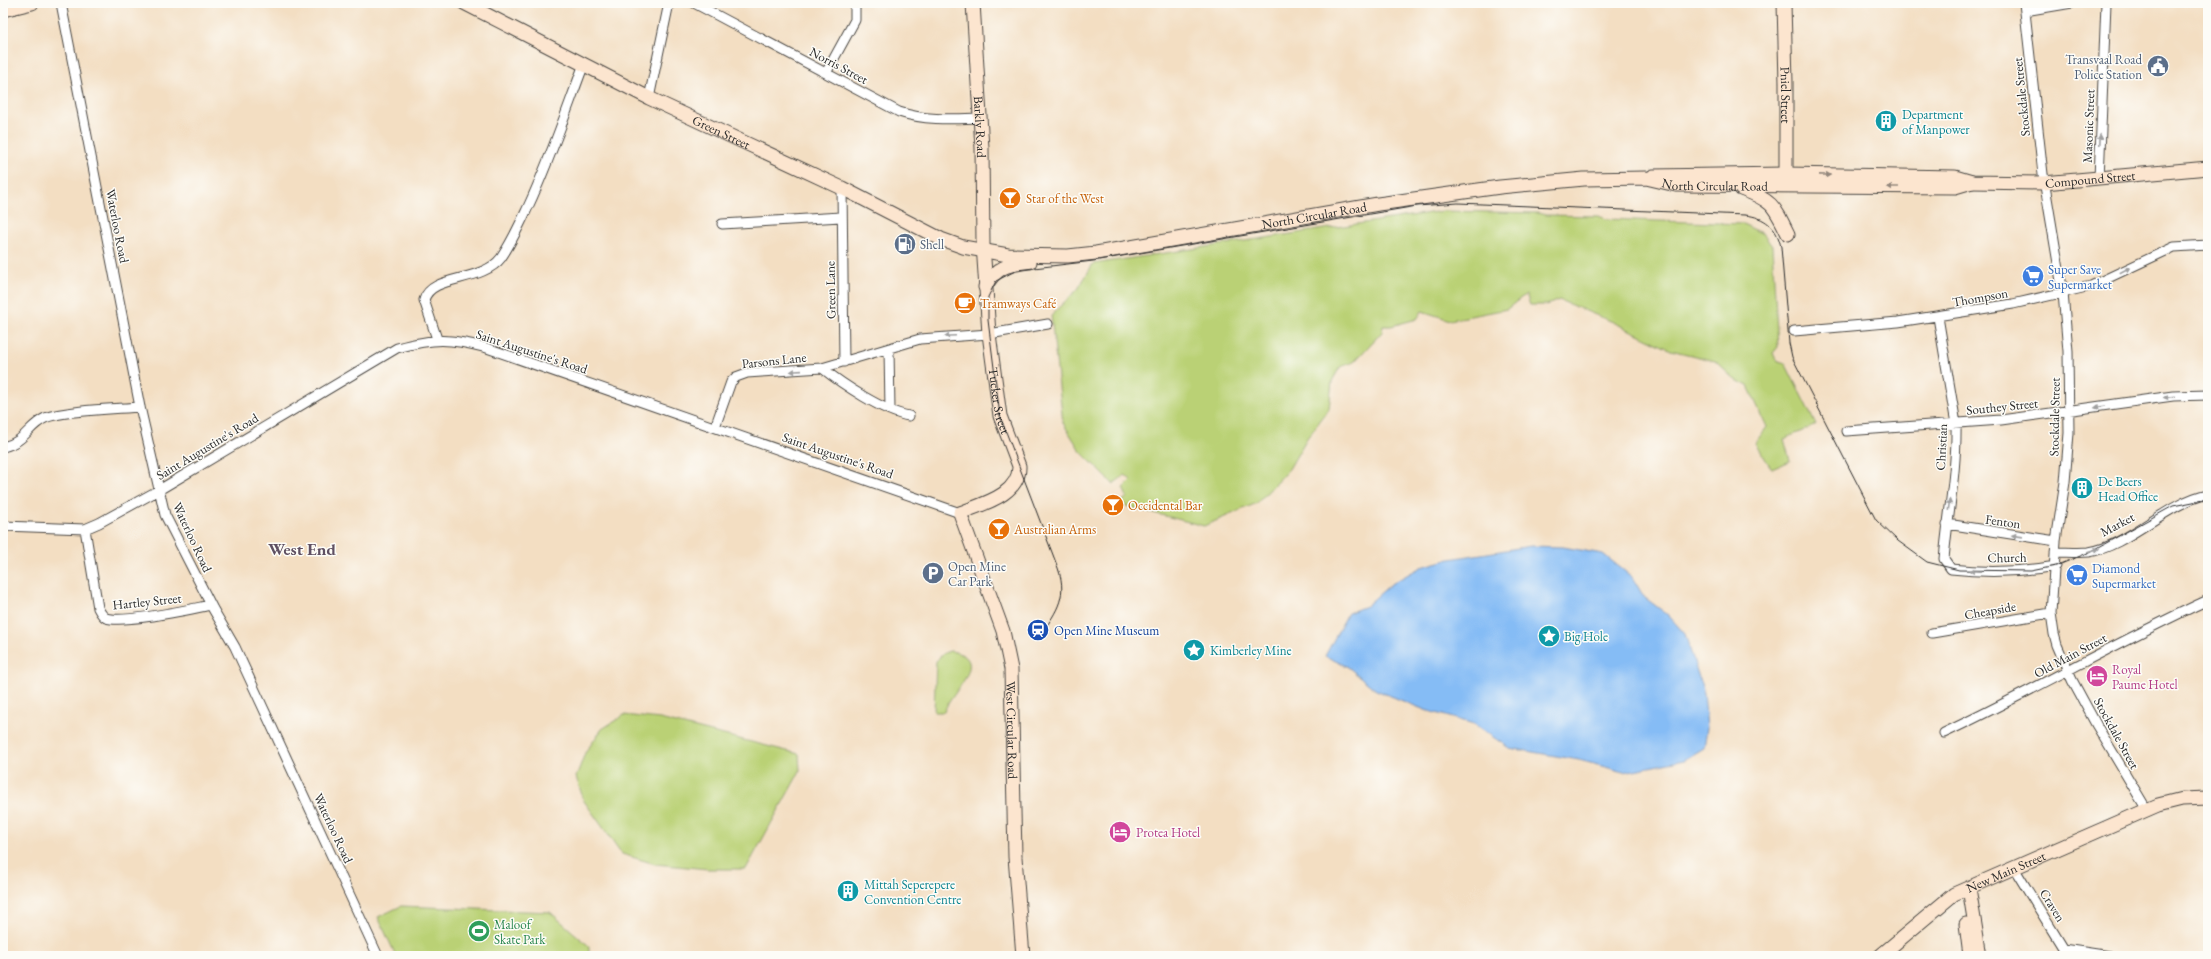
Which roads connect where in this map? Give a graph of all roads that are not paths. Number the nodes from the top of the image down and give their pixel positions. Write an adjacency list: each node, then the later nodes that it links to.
1 (32, 3): 12 (street)
2 (61, 3): 41 (street, Waterloo Road)
3 (464, 3): 13 (street, Green Street)
4 (669, 3): 15 (street)
5 (694, 3): 14 (street, Norris Street)
6 (854, 3): 14 (street)
7 (973, 3): 16 (street, Barkly Road)
8 (1784, 3): 20 (street, Pniel Street)
9 (2072, 3): 11 (street)
10 (2106, 3): 19 (street, Masonic Street, one-way to 10)
11 (2024, 7): 21 (street, Stockdale Street)
12 (3, 10)
13 (584, 64): 15 (street, Green Street); 36 (street)
14 (826, 73): 16 (street, Norris Street)
15 (649, 98): 23 (street, Green Street)
16 (981, 118): 28 (street, Barkly Road)
17 (2208, 168): 19 (street, Compound Street)
18 (1646, 178): 20 (street, North Circular Road); 22 (street, North Circular Road); 29 (street, North Circular Road)
19 (2099, 179): 21 (street, Compound Street)
20 (1786, 180): 21 (street, Compound Street); 22 (street, North Circular Road)
21 (2044, 183): 31 (street, Stockdale Street)
22 (1731, 186): 26 (street)
23 (842, 188): 24 (street, Green Lane); 28 (street, Green Street)
24 (841, 217): 25 (street); 38 (street, Green Lane)
25 (722, 224)
26 (1788, 234)
27 (2208, 245): 31 (street, Thompson, one-way to 27)
28 (983, 251): 29 (street, North Circular Road); 30 (street, Tucker Street)
29 (1071, 256): 30 (street)
30 (985, 287): 35 (street, Tucker Street)
31 (2063, 293): 32 (street, Thompson); 43 (street, Stockdale Street)
32 (1938, 317): 34 (street, Thompson); 45 (street, Christian)
33 (1048, 324): 35 (street, Parsons Lane)
34 (1794, 331)
35 (989, 334): 37 (street, Parsons Lane, one-way to 37); 51 (street, Tucker Street)
36 (437, 339): 46 (street, Saint Augustine's Road); 49 (street, Saint Augustine's Road)
37 (889, 349): 38 (street, Parsons Lane); 42 (street)
38 (844, 362): 39 (street, Parsons Lane)
39 (822, 368): 42 (street, Parsons Lane); 46 (street, Parsons Lane, one-way to 46)
40 (2208, 395): 43 (street, Southey Street, one-way to 43)
41 (140, 407): 48 (street); 49 (street, Waterloo Road)
42 (890, 410): 44 (street, Parsons Lane)
43 (2069, 412): 45 (street, Southey Street); 55 (street, Stockdale Street)
44 (909, 416)
45 (1956, 424): 47 (street, Southey Street); 52 (street, Christian, one-way to 45)
46 (715, 427): 51 (street, Saint Augustine's Road)
47 (1846, 431)
48 (3, 447)
49 (159, 490): 54 (street, Saint Augustine's Road); 60 (street, Waterloo Road)
50 (2208, 494): 56 (street, Market, one-way to 50)
51 (960, 513): 71 (street, West Circular Road)
52 (1946, 524): 55 (street, Fenton, one-way to 52); 58 (street, Christian)
53 (3, 526): 54 (street, Saint Augustine's Road)
54 (85, 529): 60 (street, Hartley Street)
55 (2056, 541): 56 (street, Stockdale Street)
56 (2055, 552): 57 (street, Stockdale Street)
57 (2056, 566): 58 (street, Church, one-way to 58); 61 (street, Stockdale Street)
58 (1959, 570)
59 (2208, 600): 63 (street, Old Main Street)
60 (211, 605): 70 (street, Waterloo Road)
61 (2051, 613): 62 (street, Cheapside); 63 (street, Stockdale Street)
62 (1932, 633)
63 (2068, 670): 64 (street, Old Main Street); 66 (street, Stockdale Street)
64 (1944, 733)
65 (2208, 798): 66 (street, New Main Street)
66 (2147, 810): 67 (street, New Main Street)
67 (2014, 868): 68 (street, New Main Street); 69 (street, Craven)
68 (1966, 889): 72 (street, New Main Street); 73 (street); 74 (street)
69 (2066, 952): 75 (street)
70 (378, 956)
71 (1022, 956)
72 (1880, 956)
73 (1970, 956)
74 (1980, 956)
75 (2110, 956)

